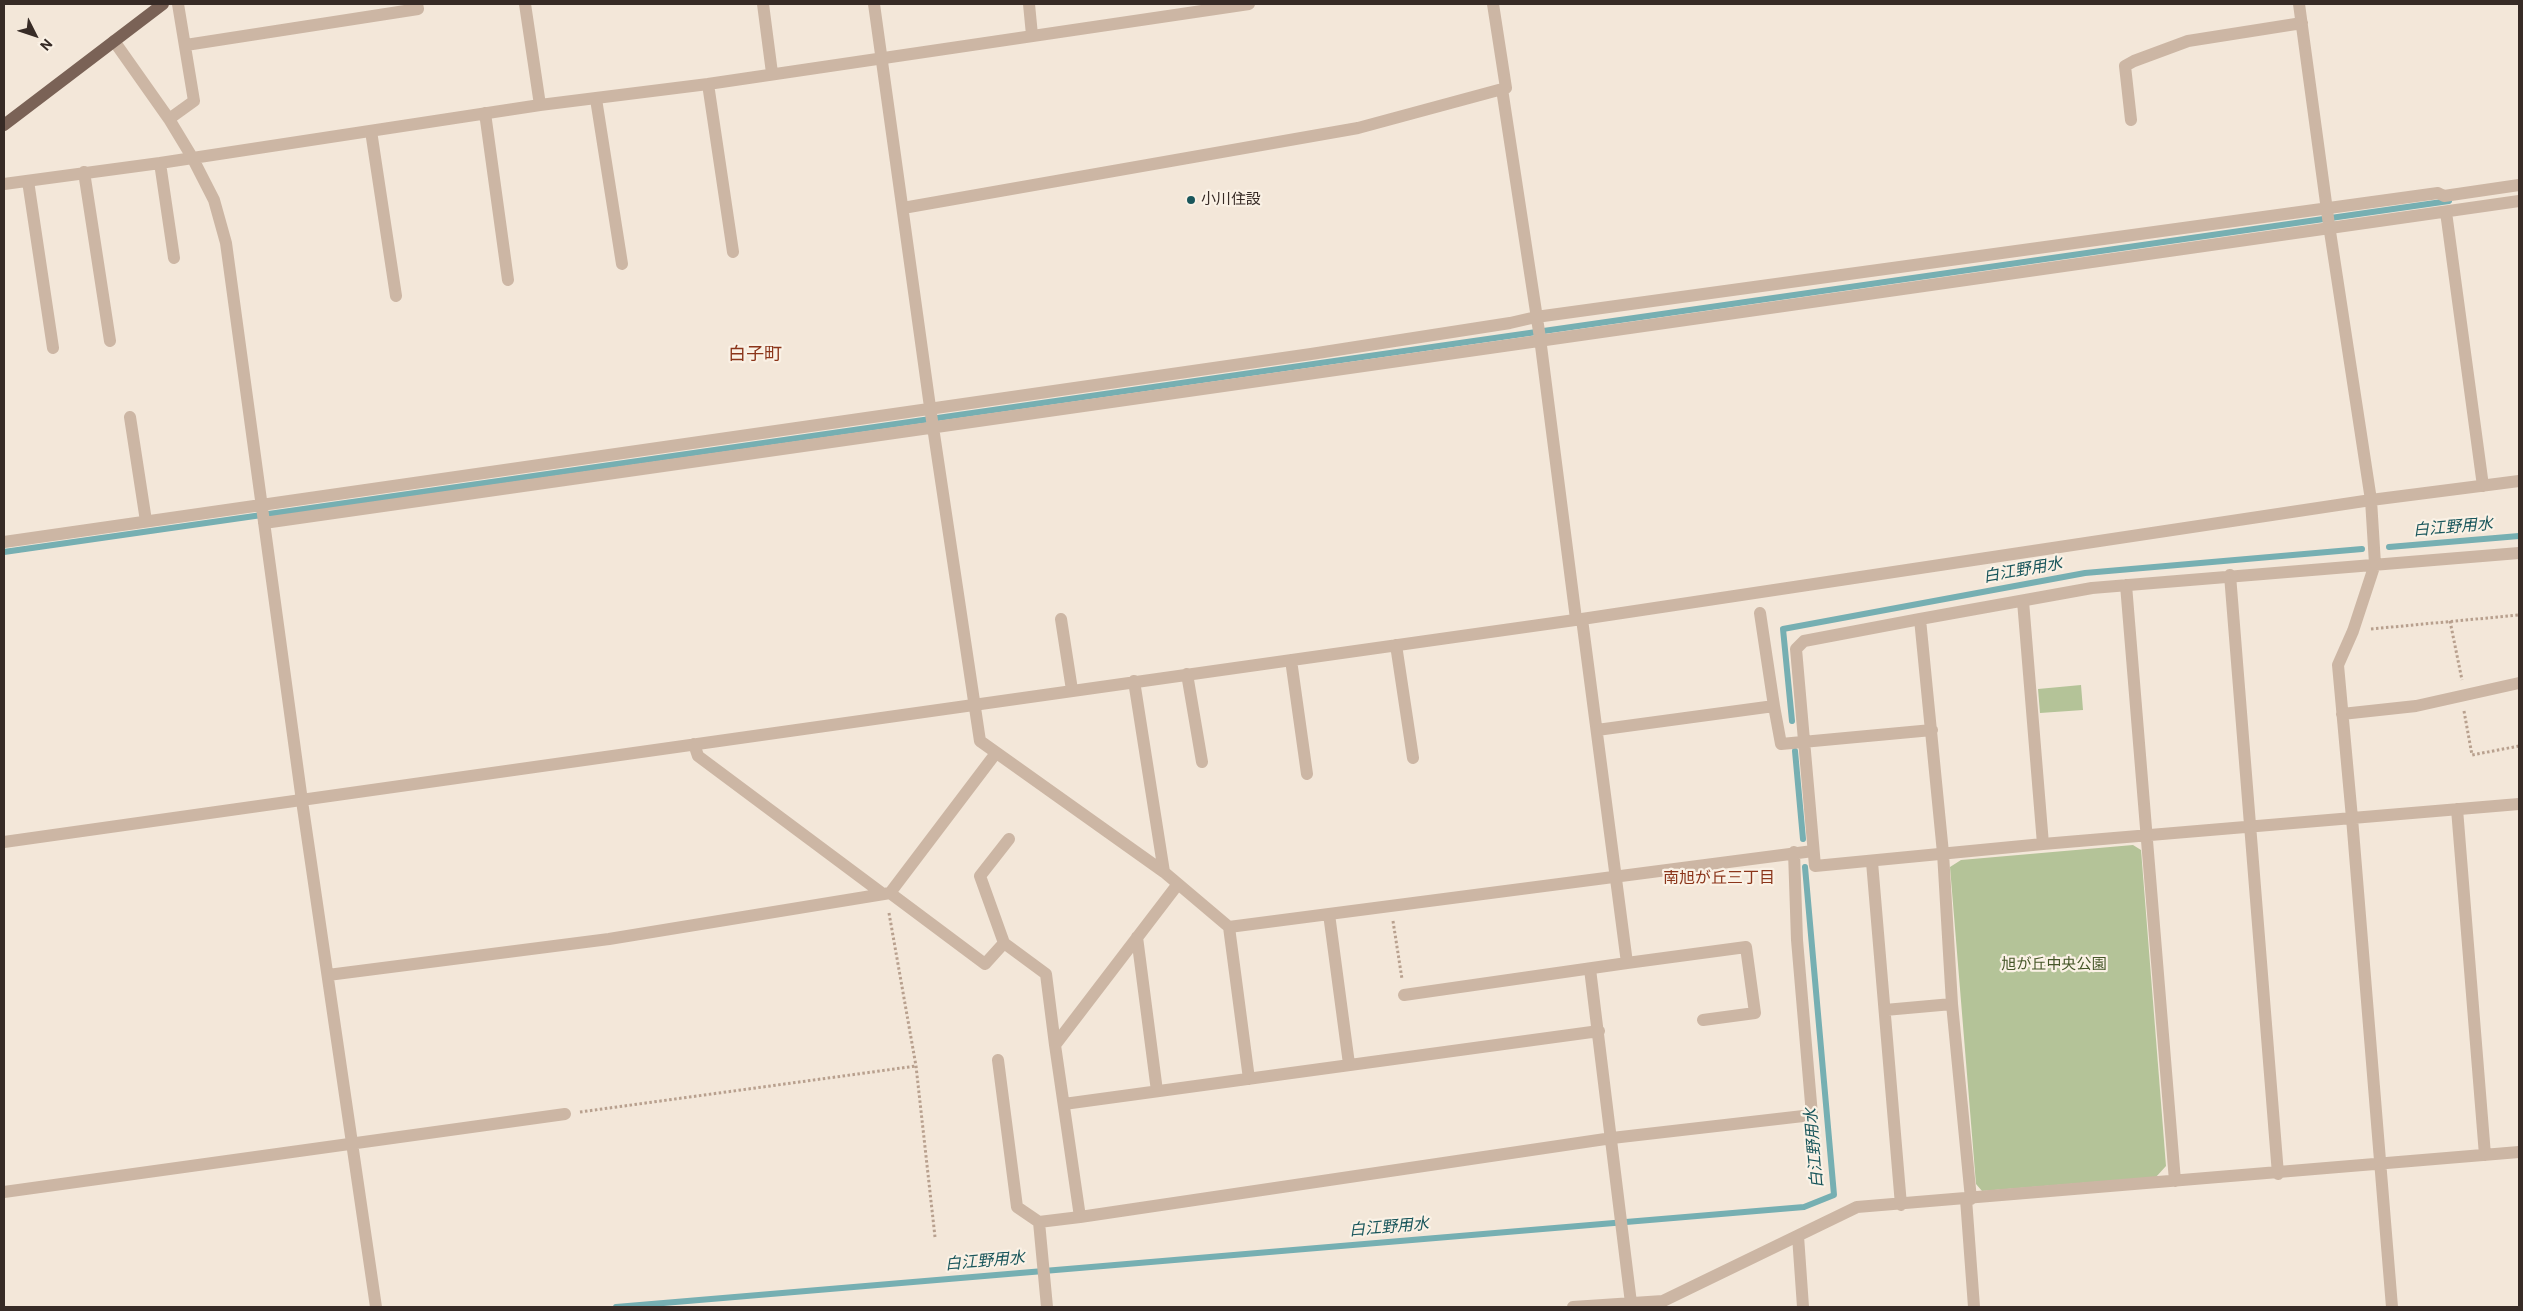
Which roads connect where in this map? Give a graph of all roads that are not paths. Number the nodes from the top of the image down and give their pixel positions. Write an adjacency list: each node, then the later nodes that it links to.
1 (163, 4): 13 (main road)
2 (178, 4): 14 (street)
3 (417, 4): 14 (street)
4 (525, 4): 20 (street)
5 (763, 4): 16 (street)
6 (874, 4): 15 (street)
7 (1029, 4): 12 (street)
8 (1249, 4): 12 (street)
9 (1493, 4): 18 (street)
10 (2300, 4): 11 (street)
11 (2302, 23): 23 (street); 34 (street)
12 (1032, 35): 15 (street)
13 (114, 41): 22 (street); 24 (main road)
14 (186, 46): 22 (street)
15 (882, 57): 16 (street); 33 (street)
16 (772, 73): 17 (street)
17 (708, 84): 19 (street); 37 (street)
18 (1502, 89): 33 (street); 42 (street)
19 (596, 99): 20 (street); 39 (street)
20 (540, 105): 21 (street)
21 (485, 114): 25 (street); 40 (street)
22 (169, 119): 26 (street)
23 (2131, 120)
24 (4, 125)
25 (371, 131): 26 (street); 41 (street)
26 (192, 157): 27 (street); 52 (street)
27 (160, 163): 28 (street); 38 (street)
28 (84, 172): 29 (street); 44 (street)
29 (28, 181): 30 (street); 45 (street)
30 (4, 184)
31 (2519, 185): 34 (street)
32 (2519, 201): 35 (street)
33 (902, 208): 46 (street)
34 (2328, 210): 36 (street); 42 (street)
35 (2446, 212): 36 (street); 50 (street)
36 (2330, 227): 43 (street); 51 (street)
37 (733, 252)
38 (174, 258)
39 (622, 264)
40 (508, 280)
41 (396, 296)
42 (1537, 319): 43 (street); 46 (street)
43 (1540, 340): 48 (street); 63 (street)
44 (110, 341)
45 (53, 348)
46 (930, 408): 48 (street); 52 (street)
47 (130, 417): 53 (street)
48 (933, 429): 54 (street); 71 (street)
49 (2519, 481): 50 (street)
50 (2483, 486): 51 (street)
51 (2371, 500): 57 (street); 63 (street)
52 (262, 506): 53 (street); 54 (street)
53 (146, 521): 55 (street)
54 (264, 523): 82 (street)
55 (4, 542)
56 (2519, 552): 57 (street)
57 (2375, 564): 58 (street); 73 (street)
58 (2230, 575): 59 (street); 86 (street)
59 (2126, 585): 60 (street); 87 (street)
60 (2023, 601): 64 (street); 90 (street)
61 (1760, 613): 72 (street)
62 (1061, 619): 70 (street)
63 (1579, 619): 65 (street); 74 (street)
64 (1920, 619): 75 (street); 76 (street)
65 (1396, 645): 66 (street); 79 (street)
66 (1291, 660): 67 (street); 81 (street)
67 (1187, 674): 68 (street); 80 (street)
68 (1134, 681): 70 (street); 95 (street)
69 (2519, 683): 73 (street)
70 (1072, 690): 71 (street)
71 (973, 704): 77 (street); 78 (street)
72 (1774, 706): 74 (street); 76 (street)
73 (2342, 714): 85 (street)
74 (1597, 730): 96 (street)
75 (1932, 730): 76 (street); 93 (street)
76 (1805, 741): 91 (street)
77 (694, 744): 82 (street); 98 (street)
78 (996, 753): 95 (street); 98 (street)
79 (1413, 758)
80 (1202, 762)
81 (1307, 774)
82 (302, 801): 89 (street); 105 (street)
83 (2519, 804): 84 (street)
84 (2457, 809): 85 (street); 121 (street)
85 (2352, 818): 86 (street); 122 (street)
86 (2249, 827): 87 (street); 123 (street)
87 (2148, 836): 90 (street); 124 (street)
88 (1009, 839): 102 (street)
89 (4, 842)
90 (2043, 844): 93 (street)
91 (1813, 851): 92 (street); 94 (street)
92 (1794, 852): 96 (street); 118 (street)
93 (1943, 853): 94 (street); 107 (street)
94 (1872, 862): 108 (street)
95 (1164, 872): 97 (street)
96 (1616, 876): 99 (street); 103 (street)
97 (1178, 884): 100 (street); 101 (street)
98 (886, 894): 102 (street); 105 (street)
99 (1329, 914): 100 (street); 113 (street)
100 (1229, 926): 114 (street)
101 (1137, 937): 111 (street); 115 (street)
102 (1004, 943): 111 (street)
103 (1627, 963): 104 (street); 109 (street)
104 (1590, 969): 106 (street); 110 (street)
105 (328, 975): 119 (street)
106 (1404, 995)
107 (1952, 1004): 108 (street); 126 (street)
108 (1884, 1010): 127 (street)
109 (1703, 1020)
110 (1599, 1031): 113 (street); 118 (street)
111 (1055, 1045): 116 (street)
112 (998, 1060): 129 (street)
113 (1349, 1064): 114 (street)
114 (1249, 1079): 115 (street)
115 (1157, 1091): 116 (street)
116 (1064, 1104): 128 (street)
117 (565, 1114): 119 (street)
118 (1612, 1138): 128 (street); 131 (street)
119 (353, 1143): 125 (street); 132 (street)
120 (2519, 1152): 121 (street)
121 (2485, 1155): 122 (street)
122 (2380, 1164): 123 (street); 137 (street)
123 (2278, 1174): 124 (street)
124 (2175, 1181): 126 (street)
125 (4, 1192)
126 (1968, 1199): 127 (street); 136 (street)
127 (1900, 1205): 130 (street)
128 (1080, 1217): 129 (street)
129 (1039, 1222): 133 (street)
130 (1798, 1236): 131 (street); 135 (street)
131 (1634, 1304): 134 (street)
132 (376, 1307)
133 (1047, 1307)
134 (1573, 1307)
135 (1803, 1307)
136 (1974, 1307)
137 (2392, 1307)

